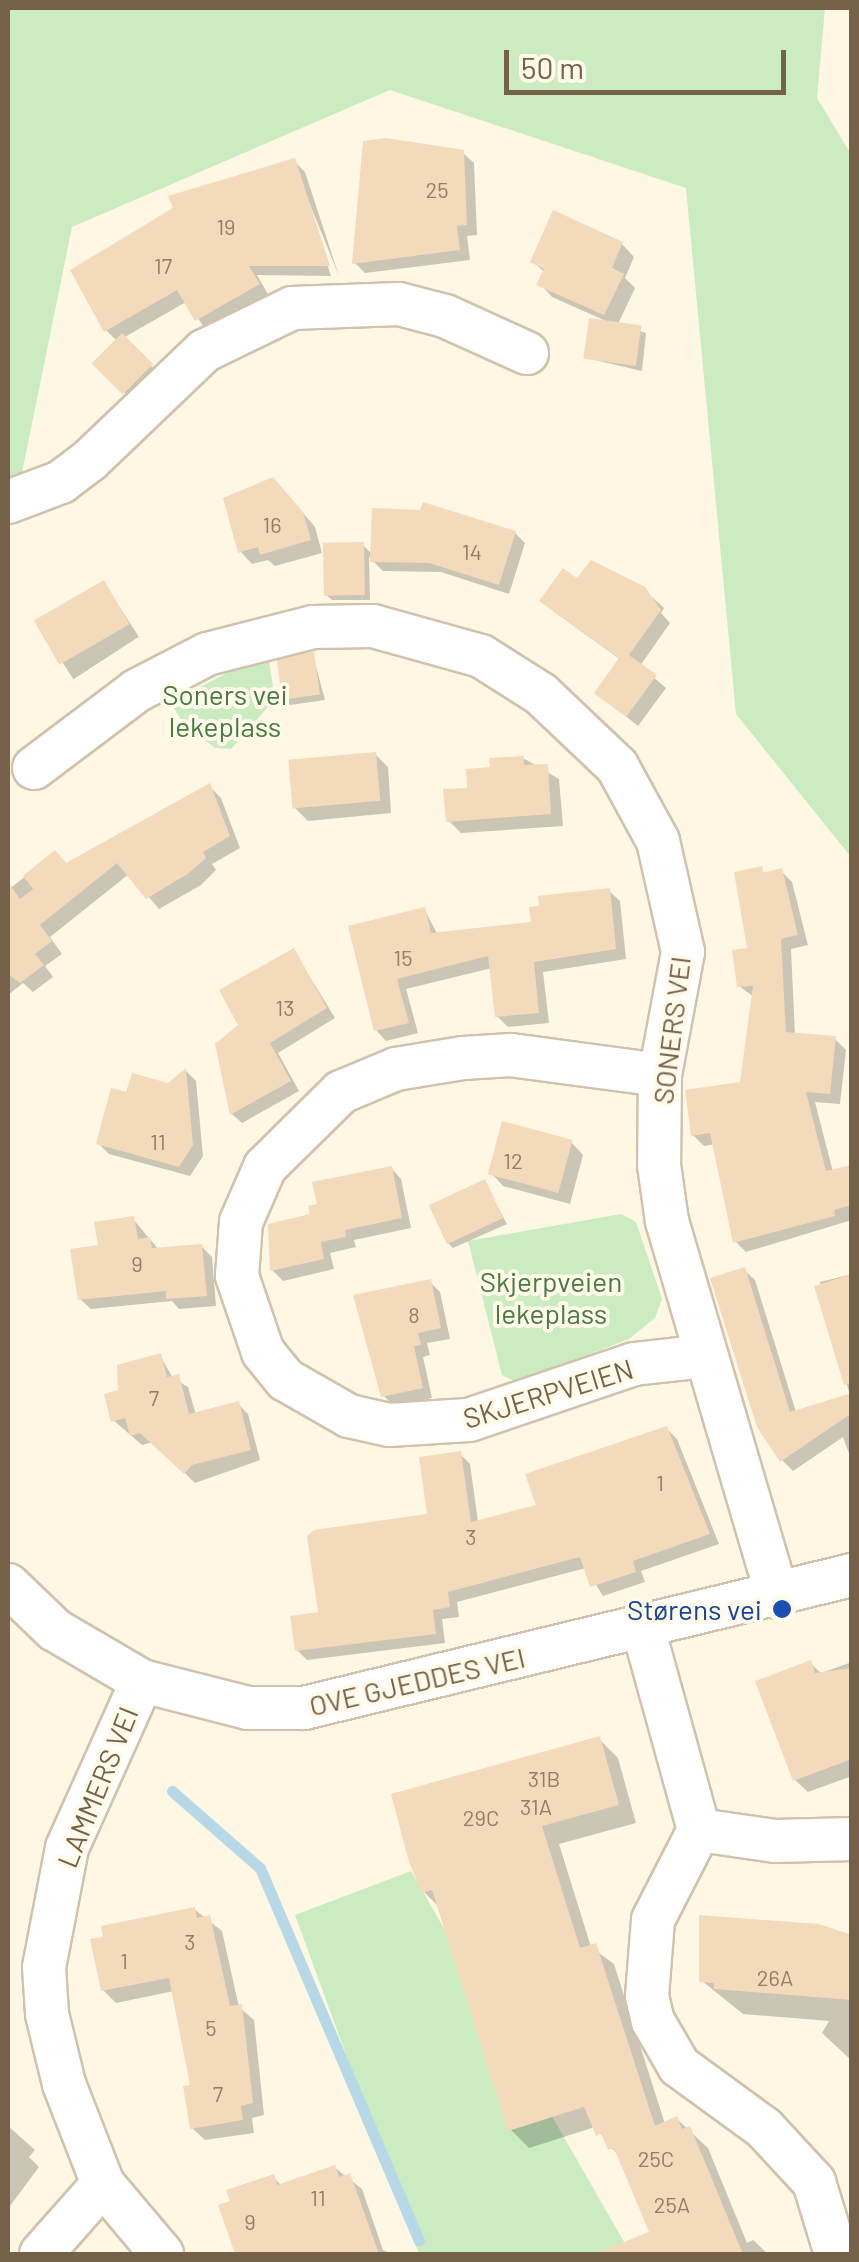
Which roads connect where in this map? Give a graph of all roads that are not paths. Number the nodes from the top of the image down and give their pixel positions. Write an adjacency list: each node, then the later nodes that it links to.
1 (527, 353): 2 (street)
2 (8, 502)
3 (34, 768): 4 (street, SONERS VEI)
4 (660, 1076): 5 (street, SONERS VEI); 5 (street, SKJERPVEIEN)
5 (704, 1356): 8 (street, SONERS VEI)
6 (852, 1575): 8 (street, OVE GJEDDES VEI)
7 (8, 1584): 10 (street, OVE GJEDDES VEI)
8 (778, 1597): 9 (street, OVE GJEDDES VEI)
9 (644, 1628): 10 (street, OVE GJEDDES VEI); 11 (street)
10 (142, 1681): 13 (street, LAMMERS VEI)
11 (699, 1830): 12 (street); 16 (street)
12 (852, 1839)
13 (103, 2184): 14 (street); 15 (street, LAMMERS VEI)
14 (41, 2254)
15 (162, 2254)
16 (836, 2254)

